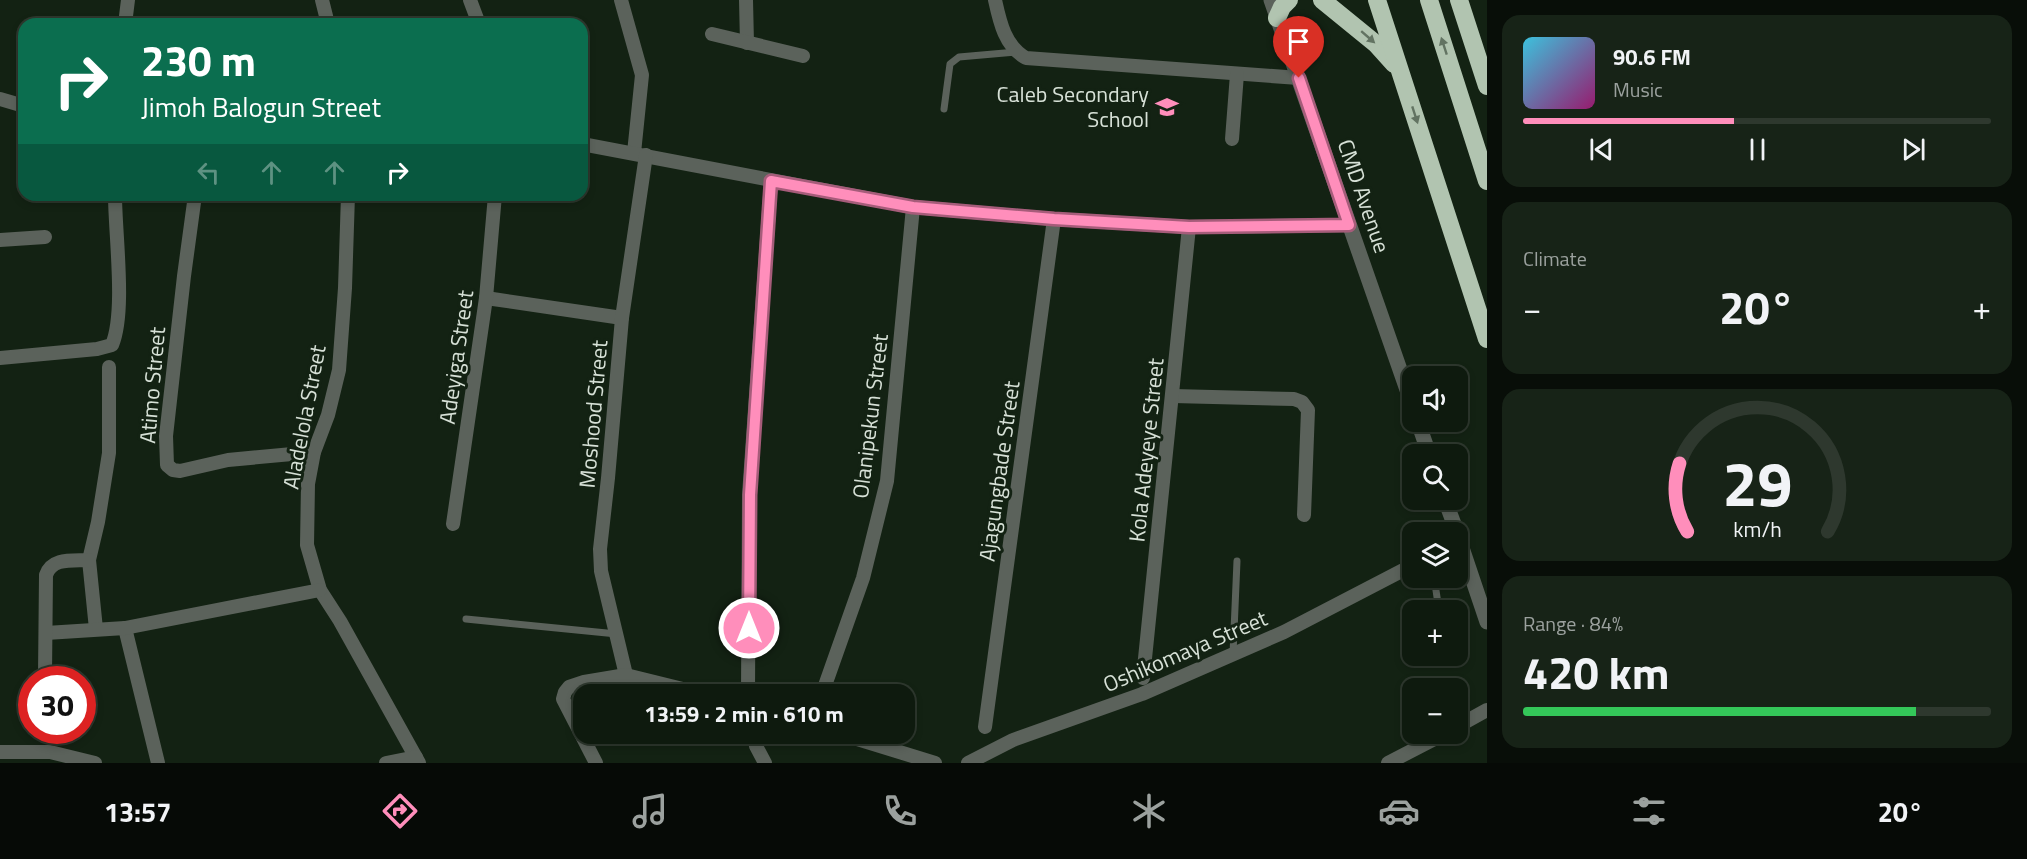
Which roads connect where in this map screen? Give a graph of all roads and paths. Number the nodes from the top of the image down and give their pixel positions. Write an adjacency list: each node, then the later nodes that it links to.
1 (128, 0): 13 (street)
2 (322, 0): 14 (street)
3 (470, 0): 15 (street)
4 (621, 0): 30 (street, Moshood Street)
5 (746, 0): 18 (street)
6 (995, 0): 19 (street)
7 (1271, 0): 16 (street, CMD Avenue)
8 (1289, 0): 16 (highway)
9 (1322, 0): 23 (highway, one-way to 23)
10 (1377, 0): 23 (highway)
11 (1429, 0): 32 (highway, one-way to 11)
12 (1459, 0): 24 (highway)
13 (126, 18)
14 (326, 18)
15 (477, 18)
16 (1277, 18): 22 (street, CMD Avenue)
17 (712, 34): 18 (street)
18 (747, 43): 20 (street)
19 (1016, 52): 21 (street); 27 (lane)
20 (803, 56)
21 (1237, 74): 22 (street); 28 (street)
22 (1299, 78): 39 (street, CMD Avenue)
23 (1404, 81): 45 (highway, one-way to 45)
24 (1487, 86)
25 (0, 99): 26 (street)
26 (18, 104)
27 (944, 109)
28 (1232, 139)
29 (588, 145): 30 (street)
30 (640, 154): 31 (street); 44 (street, Moshood Street)
31 (771, 181): 37 (street); 69 (street)
32 (1487, 182)
33 (115, 201): 46 (street)
34 (194, 201): 50 (street, Atimo Street)
35 (348, 201): 50 (street, Aladelola Street)
36 (494, 201): 43 (street, Adeyiga Street)
37 (913, 207): 38 (street); 70 (street, Olanipekun Street)
38 (1054, 219): 40 (street); 73 (street, Ajagungbade Street)
39 (1349, 225): 40 (street); 48 (street, CMD Avenue)
40 (1189, 227): 49 (street, Kola Adeyeye Street)
41 (45, 237): 42 (street)
42 (0, 240)
43 (486, 298): 44 (street); 52 (street, Adeyiga Street)
44 (622, 318): 63 (street, Moshood Street)
45 (1486, 331)
46 (0, 358)
47 (110, 367): 53 (street)
48 (1402, 376)
49 (1173, 396): 51 (street); 67 (street, Kola Adeyeye Street)
50 (314, 452): 57 (street, Aladelola Street)
51 (1304, 515)
52 (453, 524)
53 (89, 560): 61 (street); 62 (street)
54 (1237, 561): 64 (lane)
55 (1468, 567): 59 (street)
56 (1402, 572): 64 (street, Oshikomaya Street)
57 (320, 590): 60 (street); 78 (street, Aladelola Street)
58 (466, 619): 63 (lane)
59 (1487, 622)
60 (125, 628): 61 (street); 80 (street)
61 (96, 629): 62 (street)
62 (46, 633): 65 (street)
63 (617, 634): 66 (street, Moshood Street)
64 (1233, 654): 85 (street, Oshikomaya Street)
65 (45, 666)
66 (626, 675): 68 (street); 82 (street)
67 (1143, 678)
68 (662, 684)
69 (748, 684)
70 (826, 684)
71 (1487, 710): 72 (street)
72 (1468, 720)
73 (985, 727)
74 (756, 744): 83 (street)
75 (873, 744): 84 (street)
76 (1425, 744): 86 (street)
77 (0, 752): 79 (street)
78 (417, 760): 81 (street)
79 (95, 763)
80 (158, 763)
81 (386, 763)
82 (596, 763)
83 (765, 763)
84 (935, 763)
85 (968, 763)
86 (1388, 763)

